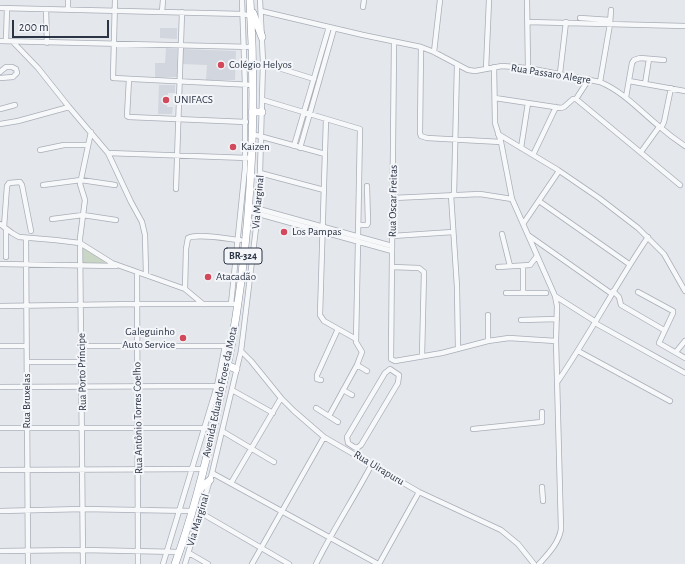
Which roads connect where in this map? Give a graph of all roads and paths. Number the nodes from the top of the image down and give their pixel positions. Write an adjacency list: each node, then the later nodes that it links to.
1 (68, 0): 15 (street)
2 (115, 0): 17 (street)
3 (163, 0): 19 (street)
4 (242, 0): 21 (street)
5 (260, 0): 18 (street, Via Marginal)
6 (364, 0): 11 (street)
7 (440, 0): 40 (street)
8 (489, 0): 47 (street)
9 (527, 0): 24 (street)
10 (250, 3): 22 (highway, Avenida Eduardo Froes da Mota / BR-324); 29 (highway)
11 (364, 7)
12 (0, 8): 13 (street)
13 (7, 8): 14 (street); 31 (street)
14 (46, 9): 15 (street); 34 (street)
15 (68, 9): 17 (street)
16 (611, 10): 26 (street)
17 (114, 11): 19 (street); 35 (street)
18 (261, 11): 28 (street, Rua Passaro Alegre); 29 (street, Via Marginal)
19 (162, 12): 20 (street)
20 (182, 12): 21 (street); 36 (street)
21 (243, 14): 22 (street); 37 (street)
22 (251, 16): 38 (highway, Avenida Eduardo Froes da Mota / BR-324)
23 (580, 18): 26 (street)
24 (528, 22): 25 (street); 45 (street)
25 (566, 22): 26 (street); 49 (street)
26 (610, 22): 27 (street); 56 (street)
27 (685, 26)
28 (332, 28): 33 (street, Rua Passaro Alegre); 52 (street); 73 (street)
29 (262, 37): 64 (street, Via Marginal)
30 (0, 41): 31 (street)
31 (6, 41): 32 (street)
32 (13, 42): 34 (street); 67 (street)
33 (394, 42): 39 (street, Rua Passaro Alegre); 107 (street, Rua Oscar Freitas)
34 (46, 43): 35 (street)
35 (114, 44): 36 (street); 51 (street)
36 (181, 45): 37 (street); 54 (street)
37 (244, 47): 38 (street); 58 (street)
38 (252, 47): 58 (highway, Avenida Eduardo Froes da Mota / BR-324)
39 (421, 47): 40 (street, Rua Passaro Alegre); 83 (street)
40 (434, 52): 43 (street, Rua Passaro Alegre)
41 (649, 59): 42 (street); 55 (street); 57 (street)
42 (664, 60)
43 (457, 65): 47 (street, Rua Passaro Alegre); 83 (street)
44 (494, 67): 45 (street, Rua Passaro Alegre); 47 (street, Rua Passaro Alegre); 62 (street)
45 (528, 68): 49 (street, Rua Passaro Alegre)
46 (282, 69): 52 (street)
47 (486, 69)
48 (0, 72): 50 (street)
49 (560, 73): 53 (street, Rua Passaro Alegre)
50 (0, 78)
51 (129, 79): 54 (street); 74 (street)
52 (314, 79): 72 (street)
53 (589, 79): 56 (street, Rua Passaro Alegre); 63 (street)
54 (180, 81): 58 (street); 74 (street)
55 (629, 81): 57 (street); 61 (street)
56 (600, 82): 61 (street, Rua Passaro Alegre)
57 (645, 84): 59 (street)
58 (249, 85): 70 (highway, Avenida Eduardo Froes da Mota / BR-324); 76 (street)
59 (670, 88): 60 (street); 78 (street)
60 (685, 91)
61 (626, 97): 78 (street, Rua Passaro Alegre)
62 (495, 98): 65 (street); 81 (street)
63 (576, 99): 68 (street); 91 (street)
64 (262, 100): 71 (street, Via Marginal); 72 (street)
65 (528, 103): 68 (street); 89 (street)
66 (15, 105): 69 (street)
67 (69, 107): 77 (street); 79 (street)
68 (556, 107): 94 (street)
69 (0, 108)
70 (252, 112): 71 (highway); 76 (highway, Avenida Eduardo Froes da Mota / BR-324)
71 (262, 112): 82 (street, Via Marginal)
72 (304, 113): 73 (street); 86 (street)
73 (310, 114): 75 (street); 88 (street)
74 (179, 119): 76 (street); 95 (street)
75 (326, 119): 93 (street); 116 (street)
76 (249, 122): 80 (highway, Avenida Eduardo Froes da Mota / BR-324); 96 (street)
77 (0, 124)
78 (660, 127): 87 (street, Rua Passaro Alegre); 91 (street)
79 (91, 132): 85 (street); 92 (street)
80 (252, 134): 82 (street); 96 (highway, Avenida Eduardo Froes da Mota / BR-324)
81 (498, 134): 84 (street); 89 (street)
82 (261, 136): 86 (street); 98 (street, Via Marginal)
83 (455, 140): 84 (street); 106 (street)
84 (501, 142): 108 (street)
85 (88, 145): 90 (street); 99 (street)
86 (294, 146): 88 (street)
87 (685, 146)
88 (300, 148): 93 (street)
89 (521, 148): 94 (street)
90 (40, 150)
91 (641, 152): 102 (street)
92 (108, 153): 95 (street); 143 (street)
93 (325, 154): 105 (street)
94 (532, 155): 97 (street)
95 (178, 156): 96 (street); 104 (street)
96 (248, 158): 110 (highway, Avenida Eduardo Froes da Mota / BR-324); 128 (street)
97 (559, 171): 109 (street); 125 (street)
98 (260, 173): 105 (street); 111 (street, Via Marginal)
99 (81, 180): 100 (street); 101 (street); 112 (street, Rua Porto Príncipe)
100 (43, 185)
101 (115, 185)
102 (680, 185)
103 (367, 186): 116 (street)
104 (176, 189)
105 (324, 190): 117 (street)
106 (453, 195): 107 (street); 108 (street); 121 (street)
107 (393, 198): 124 (street, Rua Oscar Freitas)
108 (512, 199): 115 (street)
109 (539, 200): 115 (street); 135 (street)
110 (248, 208): 111 (street); 128 (highway, Avenida Eduardo Froes da Mota / BR-324)
111 (258, 211): 117 (street); 120 (street); 174 (street, Via Marginal)
112 (83, 215): 113 (street); 114 (street); 129 (street, Rua Porto Príncipe)
113 (52, 219)
114 (116, 220)
115 (523, 224): 123 (street)
116 (359, 225): 127 (street)
117 (323, 226): 120 (street); 127 (street)
118 (3, 227): 119 (street); 126 (street); 132 (street)
119 (31, 231)
120 (323, 232): 127 (street); 162 (street)
121 (453, 232): 124 (street); 173 (street)
122 (502, 234): 138 (street)
123 (528, 235): 131 (street); 150 (street)
124 (392, 236): 130 (street, Rua Oscar Freitas)
125 (648, 237): 135 (street); 145 (street)
126 (26, 238): 129 (street); 134 (street, Rua Bruxelas)
127 (358, 239): 130 (street); 164 (street)
128 (242, 240): 144 (street); 154 (highway, Avenida Eduardo Froes da Mota / BR-324)
129 (80, 243): 136 (street, Rua Porto Príncipe); 137 (street)
130 (392, 249): 140 (street, Rua Oscar Freitas)
131 (537, 256): 139 (street); 151 (street)
132 (6, 257)
133 (0, 264): 134 (street)
134 (26, 264): 136 (street); 155 (street, Rua Bruxelas)
135 (629, 264): 150 (street)
136 (80, 265): 137 (street); 156 (street, Rua Porto Príncipe)
137 (119, 266): 142 (street)
138 (510, 266): 139 (street); 141 (street)
139 (523, 266): 148 (street)
140 (392, 267): 177 (street); 179 (street, Rua Oscar Freitas)
141 (498, 267)
142 (137, 272): 143 (street); 152 (street, Rua Antônio Torres Coelho)
143 (146, 274): 144 (street)
144 (185, 289): 153 (street)
145 (685, 291)
146 (638, 292): 163 (street)
147 (506, 293): 148 (street)
148 (523, 293): 149 (street)
149 (546, 293)
150 (612, 293): 161 (street); 163 (street)
151 (555, 296): 159 (street); 161 (street)
152 (137, 304): 153 (street); 156 (street); 171 (street, Rua Antônio Torres Coelho)
153 (203, 304): 154 (street)
154 (234, 304): 172 (highway, Avenida Eduardo Froes da Mota / BR-324)
155 (26, 305): 156 (street); 157 (street); 169 (street, Rua Bruxelas)
156 (81, 305): 170 (street, Rua Porto Príncipe)
157 (0, 306)
158 (488, 315): 165 (street)
159 (557, 319): 160 (street); 166 (street)
160 (521, 320)
161 (595, 323): 175 (street); 187 (street)
162 (338, 330): 164 (street); 188 (street)
163 (664, 330): 176 (street)
164 (356, 339): 182 (street)
165 (488, 341): 166 (street); 173 (street)
166 (556, 341): 189 (street)
167 (685, 341): 176 (street)
168 (0, 346): 169 (street)
169 (26, 346): 180 (street, Rua Bruxelas)
170 (82, 346): 171 (street); 181 (street, Rua Porto Príncipe)
171 (137, 346): 172 (street); 191 (street, Rua Antônio Torres Coelho)
172 (228, 346): 183 (highway, Avenida Eduardo Froes da Mota / BR-324); 192 (street)
173 (458, 349): 177 (street)
174 (241, 351): 184 (street, Via Marginal); 198 (street, Rua Uirapuru)
175 (578, 351): 189 (street); 199 (street)
176 (676, 352): 178 (street)
177 (422, 356): 179 (street)
178 (685, 358)
179 (393, 360): 185 (street)
180 (27, 362): 181 (street); 194 (street, Rua Bruxelas)
181 (82, 362): 190 (street, Rua Porto Príncipe)
182 (357, 365): 186 (street); 196 (street)
183 (227, 366): 184 (highway); 192 (highway, Avenida Eduardo Froes da Mota / BR-324)
184 (236, 369): 195 (street, Via Marginal)
185 (390, 369): 185 (street)
186 (367, 371)
187 (685, 373)
188 (321, 380)
189 (558, 381): 258 (street)
190 (82, 386): 191 (street); 194 (street); 207 (street, Rua Porto Príncipe)
191 (137, 386): 192 (street); 208 (street, Rua Antônio Torres Coelho)
192 (220, 386): 209 (street); 210 (highway, Avenida Eduardo Froes da Mota / BR-324)
193 (0, 387): 194 (street)
194 (27, 387): 206 (street, Rua Bruxelas)
195 (232, 390): 202 (street); 212 (street, Via Marginal)
196 (343, 390): 197 (street); 203 (street)
197 (352, 395)
198 (281, 398): 202 (street); 213 (street, Rua Uirapuru)
199 (670, 401)
200 (316, 408): 203 (street)
201 (542, 412): 211 (street)
202 (273, 413): 214 (street)
203 (329, 416): 204 (street)
204 (338, 422)
205 (0, 428): 206 (street)
206 (27, 428): 207 (street); 222 (street, Rua Bruxelas)
207 (83, 428): 208 (street); 218 (street, Rua Porto Príncipe)
208 (138, 428): 209 (street); 217 (street, Rua Antônio Torres Coelho)
209 (204, 428): 210 (street); 219 (street)
210 (213, 428): 220 (highway, Avenida Eduardo Froes da Mota / BR-324)
211 (473, 429)
212 (222, 431): 214 (street); 223 (street, Via Marginal)
213 (324, 437): 216 (street, Rua Uirapuru); 235 (street)
214 (252, 449): 215 (street); 224 (street)
215 (274, 462)
216 (372, 464): 226 (street, Rua Uirapuru); 237 (street)
217 (138, 468): 218 (street); 219 (street); 231 (street, Rua Antônio Torres Coelho)
218 (82, 469): 222 (street); 229 (street, Rua Porto Príncipe)
219 (192, 469): 220 (street); 232 (street)
220 (203, 469): 228 (highway, Avenida Eduardo Froes da Mota / BR-324)
221 (0, 470): 222 (street)
222 (27, 470): 230 (street, Rua Bruxelas)
223 (211, 477): 224 (street); 228 (highway); 236 (street, Via Marginal)
224 (231, 483): 235 (street)
225 (542, 487): 227 (street)
226 (419, 492): 256 (street); 257 (street, Rua Uirapuru)
227 (543, 501)
228 (194, 502): 234 (highway, Avenida Eduardo Froes da Mota / BR-324)
229 (83, 509): 230 (street); 231 (street); 239 (street, Rua Porto Príncipe)
230 (27, 510): 233 (street); 241 (street, Rua Bruxelas)
231 (138, 510): 232 (street); 242 (street, Rua Antônio Torres Coelho)
232 (180, 510): 234 (street); 243 (street)
233 (0, 511)
234 (192, 511): 244 (highway, Avenida Eduardo Froes da Mota / BR-324)
235 (282, 512): 237 (street); 238 (street)
236 (201, 513): 238 (street); 245 (street, Via Marginal)
237 (330, 537): 255 (street); 256 (street)
238 (261, 549): 253 (street); 254 (street)
239 (84, 550): 241 (street); 242 (street); 247 (street, Rua Porto Príncipe)
240 (0, 551): 241 (street)
241 (28, 551): 246 (street, Rua Bruxelas)
242 (138, 551): 243 (street); 248 (street, Rua Antônio Torres Coelho)
243 (167, 551): 244 (street); 249 (street)
244 (180, 552): 250 (highway, Avenida Eduardo Froes da Mota / BR-324)
245 (189, 553): 251 (street, Via Marginal); 252 (street)
246 (28, 564)
247 (83, 564)
248 (138, 564)
249 (163, 564)
250 (175, 564)
251 (185, 564)
252 (208, 564)
253 (252, 564)
254 (289, 564)
255 (316, 564)
256 (378, 564)
257 (534, 564)
258 (540, 564)

